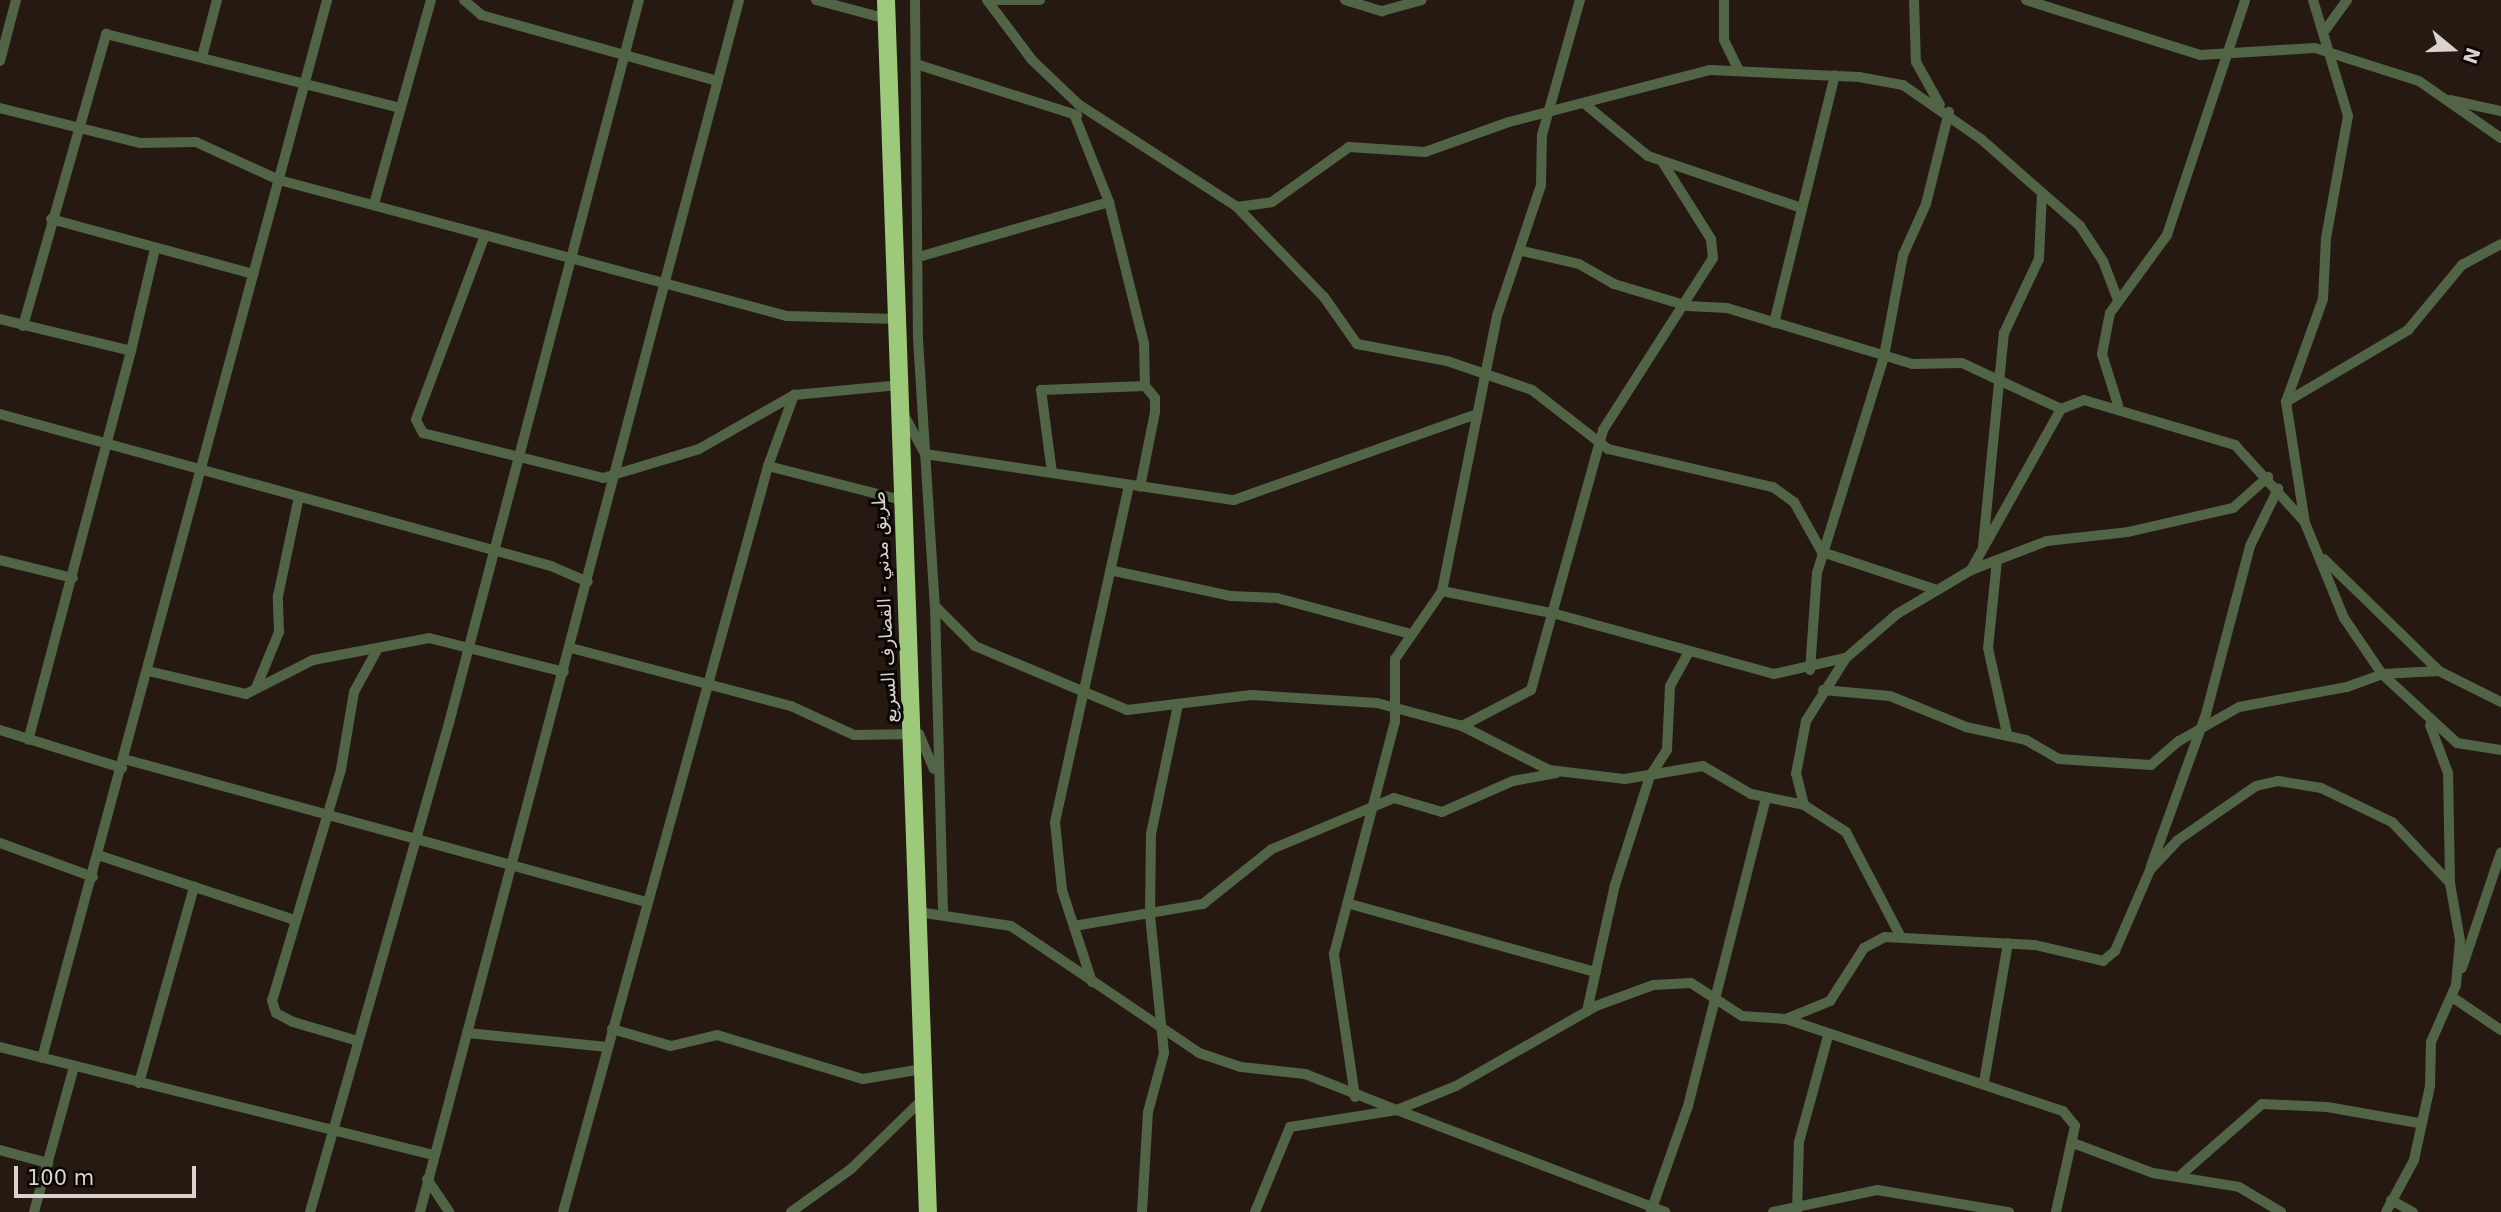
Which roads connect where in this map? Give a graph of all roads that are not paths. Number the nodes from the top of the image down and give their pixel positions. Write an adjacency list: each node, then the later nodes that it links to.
1 (16, 0): 29 (street)
2 (217, 0): 27 (street)
3 (327, 0): 34 (street)
4 (431, 0): 38 (street)
5 (464, 0): 25 (street)
6 (639, 0): 25 (street)
7 (739, 0): 33 (street)
8 (816, 0): 23 (street)
9 (886, 0): 23 (highway, طريق مدني - القضارف السريع)
10 (915, 0): 30 (street)
11 (987, 0): 43 (street)
12 (994, 0): 13 (street)
13 (1040, 0)
14 (1345, 0): 15 (street)
15 (1422, 0)
16 (1580, 0): 42 (street)
17 (1724, 0): 31 (street)
18 (1914, 0): 39 (street)
19 (2026, 0): 26 (street)
20 (2245, 0): 26 (street)
21 (2313, 0): 24 (street)
22 (2347, 0): 24 (street)
23 (887, 19): 65 (highway, طريق مدني - القضارف السريع)
24 (2326, 29): 28 (street)
25 (624, 54): 33 (street); 58 (street)
26 (2226, 55): 28 (street); 62 (street)
27 (202, 57): 34 (street); 44 (street)
28 (2335, 59): 35 (street); 75 (street)
29 (0, 61)
30 (919, 65): 41 (street); 59 (street)
31 (1738, 69): 32 (street); 36 (street)
32 (1835, 75): 39 (street); 52 (street)
33 (718, 81): 61 (street)
34 (305, 82): 38 (street); 47 (street)
35 (2447, 100): 40 (street); 45 (street)
36 (1586, 105): 42 (street); 46 (street)
37 (0, 108): 44 (street)
38 (401, 108): 50 (street)
39 (1945, 109): 48 (street); 69 (street)
40 (2501, 111)
41 (1074, 114): 43 (street); 49 (street)
42 (1546, 117): 51 (street); 57 (street)
43 (1101, 122): 51 (street)
44 (75, 127): 47 (street); 53 (street)
45 (2501, 138)
46 (1663, 163): 52 (street); 63 (street)
47 (279, 180): 50 (street); 60 (street)
48 (2042, 193): 62 (street); 71 (street)
49 (1109, 202): 59 (street); 73 (street)
50 (374, 204): 54 (street)
51 (1237, 207): 70 (street)
52 (1798, 207): 66 (street)
53 (51, 219): 56 (street); 67 (street)
54 (485, 235): 58 (street); 84 (street)
55 (2501, 244): 75 (street)
56 (155, 249): 60 (street); 68 (street)
57 (1522, 251): 63 (street); 70 (street)
58 (570, 255): 61 (street); 84 (street)
59 (922, 256): 83 (street)
60 (254, 274): 86 (street)
61 (666, 280): 65 (street); 88 (street)
62 (2116, 298): 77 (street)
63 (1688, 306): 66 (street); 81 (street)
64 (0, 319): 67 (street)
65 (897, 319): 72 (highway, طريق مدني - القضارف السريع)
66 (1774, 323): 69 (street)
67 (23, 326): 68 (street)
68 (131, 351): 82 (street)
69 (1884, 356): 71 (street); 98 (street)
70 (1486, 372): 79 (street); 81 (street)
71 (1999, 380): 78 (street); 96 (street)
72 (899, 384): 74 (street); 76 (highway, طريق مدني - القضارف السريع)
73 (1145, 386): 87 (street); 91 (street)
74 (794, 395): 85 (street); 88 (street)
75 (2286, 402): 95 (street)
76 (899, 405): 83 (street); 93 (highway, طريق مدني - القضارف السريع)
77 (2118, 405): 78 (street); 89 (street)
78 (2061, 409): 96 (street)
79 (1477, 414): 91 (street); 107 (street)
80 (1, 417): 82 (street)
81 (1598, 443): 98 (street); 109 (street)
82 (107, 446): 86 (street); 104 (street)
83 (925, 454): 87 (street); 108 (street)
84 (515, 459): 88 (street); 97 (street)
85 (768, 466): 93 (street); 122 (street)
86 (196, 472): 94 (street); 117 (street)
87 (1052, 473): 90 (street)
88 (615, 475): 105 (street)
89 (2268, 477): 92 (street); 101 (street)
90 (1129, 485): 91 (street); 103 (street)
91 (1140, 487)
92 (2278, 489): 95 (street); 131 (street)
93 (901, 500): 132 (highway, طريق مدني - القضارف السريع)
94 (298, 501): 97 (street); 121 (street)
95 (2305, 523): 99 (street)
96 (1982, 550): 102 (street)
97 (490, 551): 105 (street); 111 (street)
98 (1822, 552): 106 (street); 116 (street)
99 (2320, 555): 118 (street); 120 (street)
100 (0, 560): 104 (street)
101 (1997, 560): 102 (street); 133 (street)
102 (1971, 570): 106 (street)
103 (1114, 571): 110 (street); 124 (street)
104 (73, 578): 134 (street)
105 (587, 582): 112 (street)
106 (1934, 589): 115 (street)
107 (1442, 591): 109 (street); 110 (street)
108 (936, 606): 124 (street); 138 (street)
109 (1556, 614): 114 (street); 129 (street)
110 (1407, 633): 127 (street)
111 (465, 645): 113 (street); 119 (street); 144 (street)
112 (570, 648): 119 (street); 122 (street)
113 (376, 652): 121 (street); 143 (street)
114 (1688, 653): 116 (street); 139 (street)
115 (1846, 658): 116 (street); 123 (street)
116 (1810, 670)
117 (148, 671): 121 (street); 136 (street)
118 (2439, 671): 120 (street); 125 (street)
119 (564, 672): 148 (street)
120 (2382, 674): 128 (street); 131 (street)
121 (256, 688)
122 (706, 688): 132 (street); 153 (street)
123 (1823, 690): 133 (street); 141 (street)
124 (1080, 692): 126 (street); 159 (street)
125 (2501, 702)
126 (1178, 705): 127 (street); 157 (street)
127 (1391, 706): 129 (street); 142 (street)
128 (2427, 721): 135 (street); 151 (street)
129 (1462, 726): 137 (street)
130 (0, 730): 134 (street)
131 (2200, 730): 133 (street); 149 (street)
132 (912, 732): 138 (street); 155 (highway, طريق مدني - القضارف السريع)
133 (2007, 734)
134 (28, 740): 136 (street)
135 (2501, 750)
136 (123, 764): 143 (street); 147 (street)
137 (1562, 772): 139 (street); 142 (street)
138 (937, 776): 156 (street)
139 (1650, 776): 140 (street); 162 (street)
140 (1766, 798): 141 (street); 165 (street)
141 (1804, 805): 160 (street)
142 (1377, 807): 154 (street); 157 (street)
143 (325, 817): 144 (street); 158 (street)
144 (412, 840): 148 (street); 174 (street)
145 (0, 843): 150 (street)
146 (2501, 854): 164 (street)
147 (99, 855): 150 (street); 152 (street)
148 (514, 866): 153 (street); 172 (street)
149 (2150, 870): 151 (street); 161 (street)
150 (93, 877): 177 (street)
151 (2450, 883): 164 (street)
152 (194, 887): 158 (street); 181 (street)
153 (646, 902): 169 (street)
154 (1350, 904): 162 (street); 182 (street)
155 (918, 912): 156 (street); 179 (highway, طريق مدني - القضارف السريع)
156 (943, 914): 163 (street)
157 (1150, 915): 159 (street); 171 (street)
158 (295, 920): 174 (street)
159 (1073, 926): 163 (street)
160 (1901, 937): 161 (street); 168 (street)
161 (2008, 943): 180 (street)
162 (1596, 972): 167 (street)
163 (1092, 982): 171 (street)
164 (2456, 985): 166 (street)
165 (1713, 995): 167 (street); 168 (street); 195 (street)
166 (2452, 997): 170 (street); 185 (street)
167 (1587, 1011): 184 (street)
168 (1786, 1019): 173 (street)
169 (612, 1028): 176 (street); 179 (street)
170 (2501, 1030)
171 (1163, 1032): 182 (street); 203 (street)
172 (467, 1033): 176 (street); 189 (street)
173 (1828, 1036): 180 (street); 194 (street)
174 (358, 1041): 186 (street)
175 (0, 1047): 177 (street)
176 (607, 1047): 200 (street)
177 (42, 1058): 178 (street)
178 (74, 1067): 181 (street); 190 (street)
179 (922, 1069): 183 (highway, طريق مدني - القضارف السريع)
180 (1984, 1082): 187 (street)
181 (139, 1083): 186 (street)
182 (1355, 1097): 184 (street)
183 (923, 1099): 201 (street); 202 (highway, طريق مدني - القضارف السريع)
184 (1397, 1110): 195 (street); 204 (street)
185 (2419, 1123): 191 (street); 193 (street)
186 (335, 1130): 189 (street); 197 (street)
187 (2073, 1143): 191 (street); 208 (street)
188 (0, 1150): 190 (street)
189 (433, 1155): 192 (street)
190 (48, 1163): 196 (street)
191 (2182, 1174): 209 (street)
192 (428, 1179): 198 (street); 199 (street)
193 (2391, 1200): 210 (street); 211 (street)
194 (1796, 1209): 206 (street); 207 (street)
195 (1651, 1210): 205 (street)
196 (34, 1212)
197 (310, 1212)
198 (420, 1212)
199 (449, 1212)
200 (562, 1212)
201 (791, 1212)
202 (928, 1212)
203 (1142, 1212)
204 (1255, 1212)
205 (1665, 1212)
206 (1773, 1212)
207 (2009, 1212)
208 (2056, 1212)
209 (2281, 1212)
210 (2386, 1212)
211 (2413, 1212)

